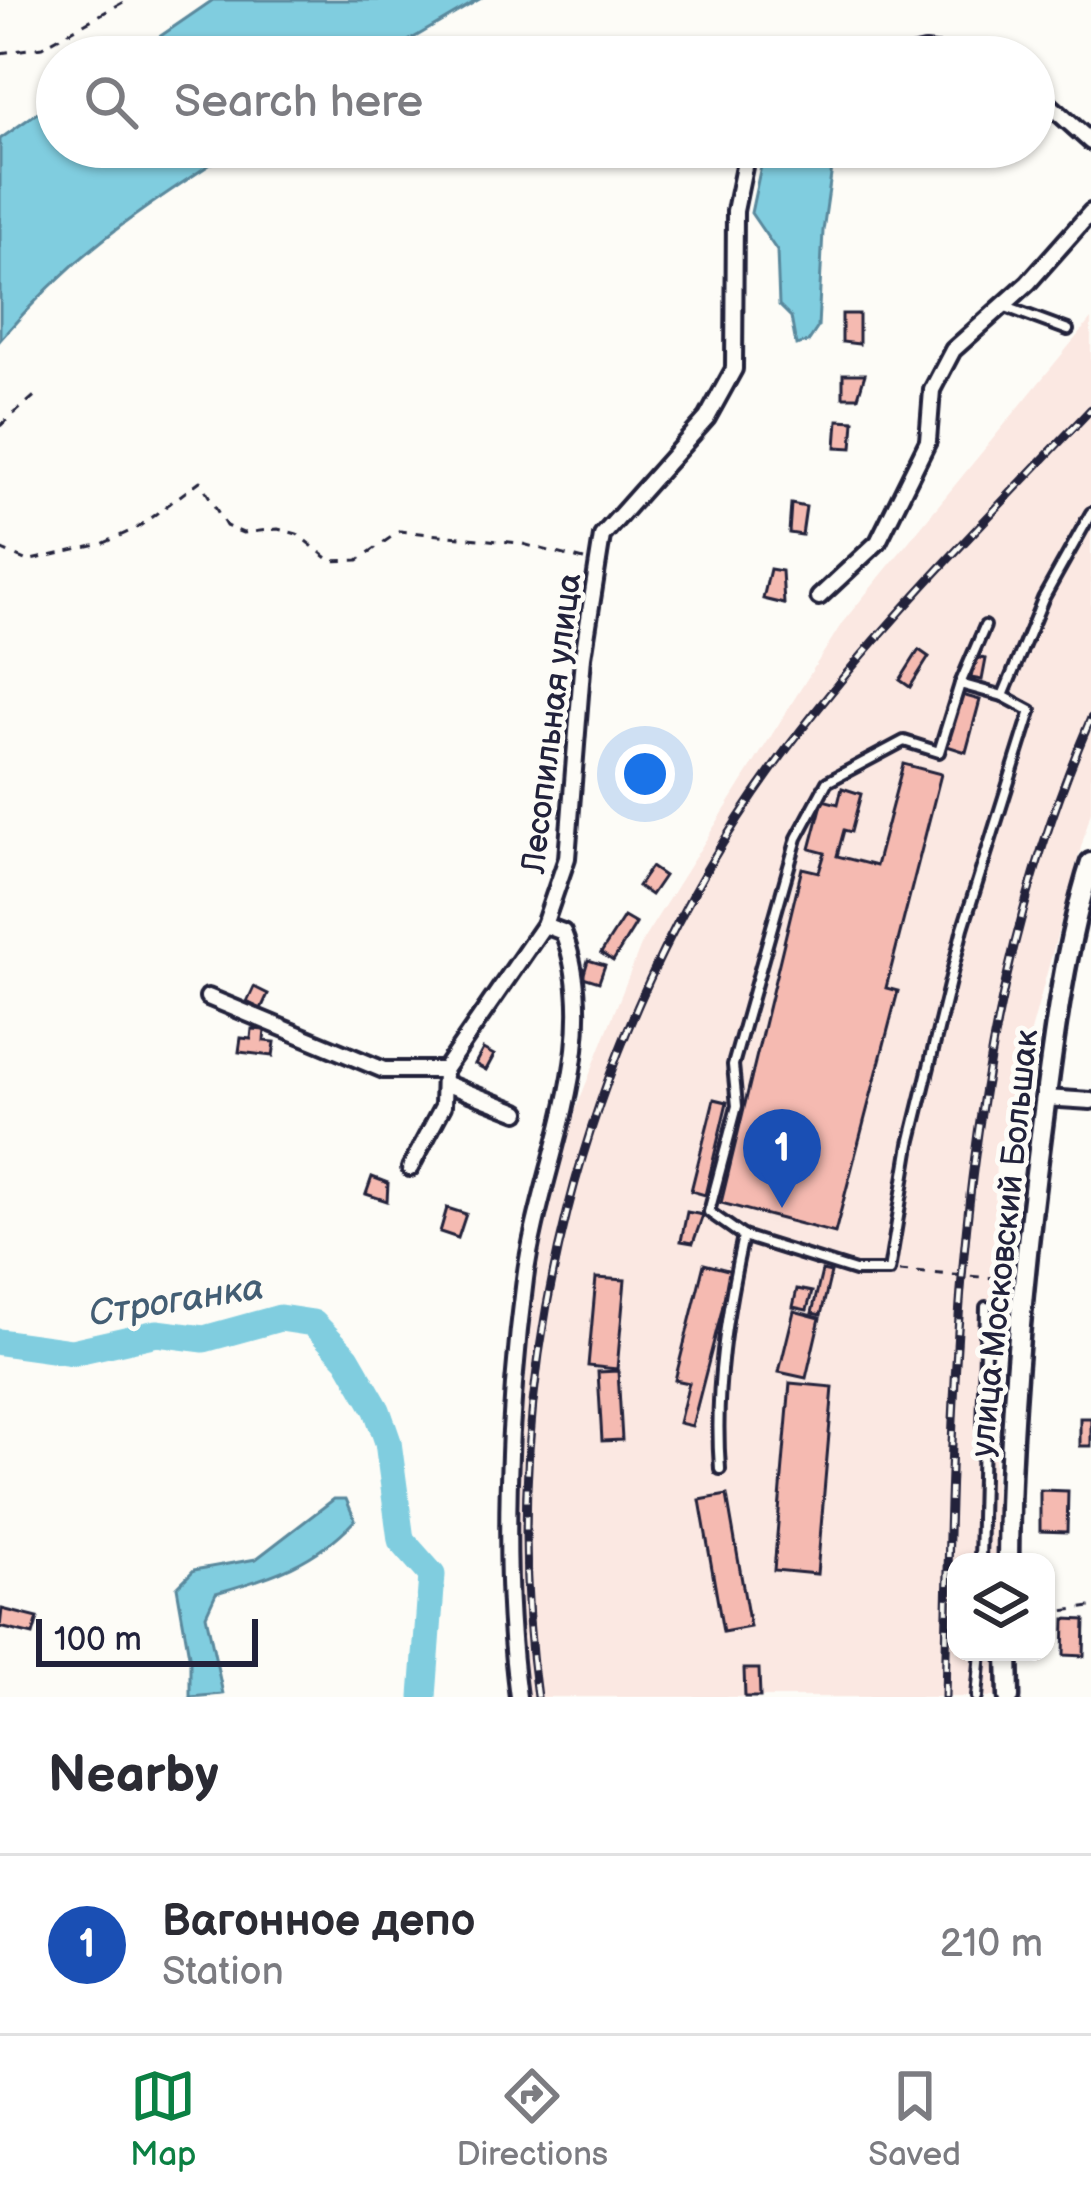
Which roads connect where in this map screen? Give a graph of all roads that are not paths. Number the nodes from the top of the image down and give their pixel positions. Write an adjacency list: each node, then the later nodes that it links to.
1 (1055, 110): 2 (street)
2 (1091, 142)
3 (744, 168): 13 (street, Лесопильная улица)
4 (1091, 212): 5 (street)
5 (1002, 306): 6 (lane); 8 (street)
6 (1068, 330)
7 (1091, 513): 11 (lane)
8 (819, 597)
9 (985, 626): 10 (lane)
10 (960, 684): 11 (lane); 20 (lane)
11 (1003, 696): 20 (lane)
12 (1091, 863): 16 (street, улица Московский Большак)
13 (544, 925): 15 (street, Лесопильная улица); 27 (street)
14 (208, 997): 15 (street)
15 (444, 1077): 18 (street); 19 (street, Лесопильная улица)
16 (1046, 1098): 17 (street); 24 (street, улица Московский Большак)
17 (1091, 1101)
18 (518, 1112)
19 (410, 1168)
20 (742, 1236): 22 (lane)
21 (986, 1307): 23 (lane)
22 (720, 1469)
23 (980, 1553)
24 (1008, 1553)
25 (980, 1661): 28 (lane)
26 (1008, 1661): 29 (street)
27 (518, 1697)
28 (977, 1697)
29 (1009, 1697)

